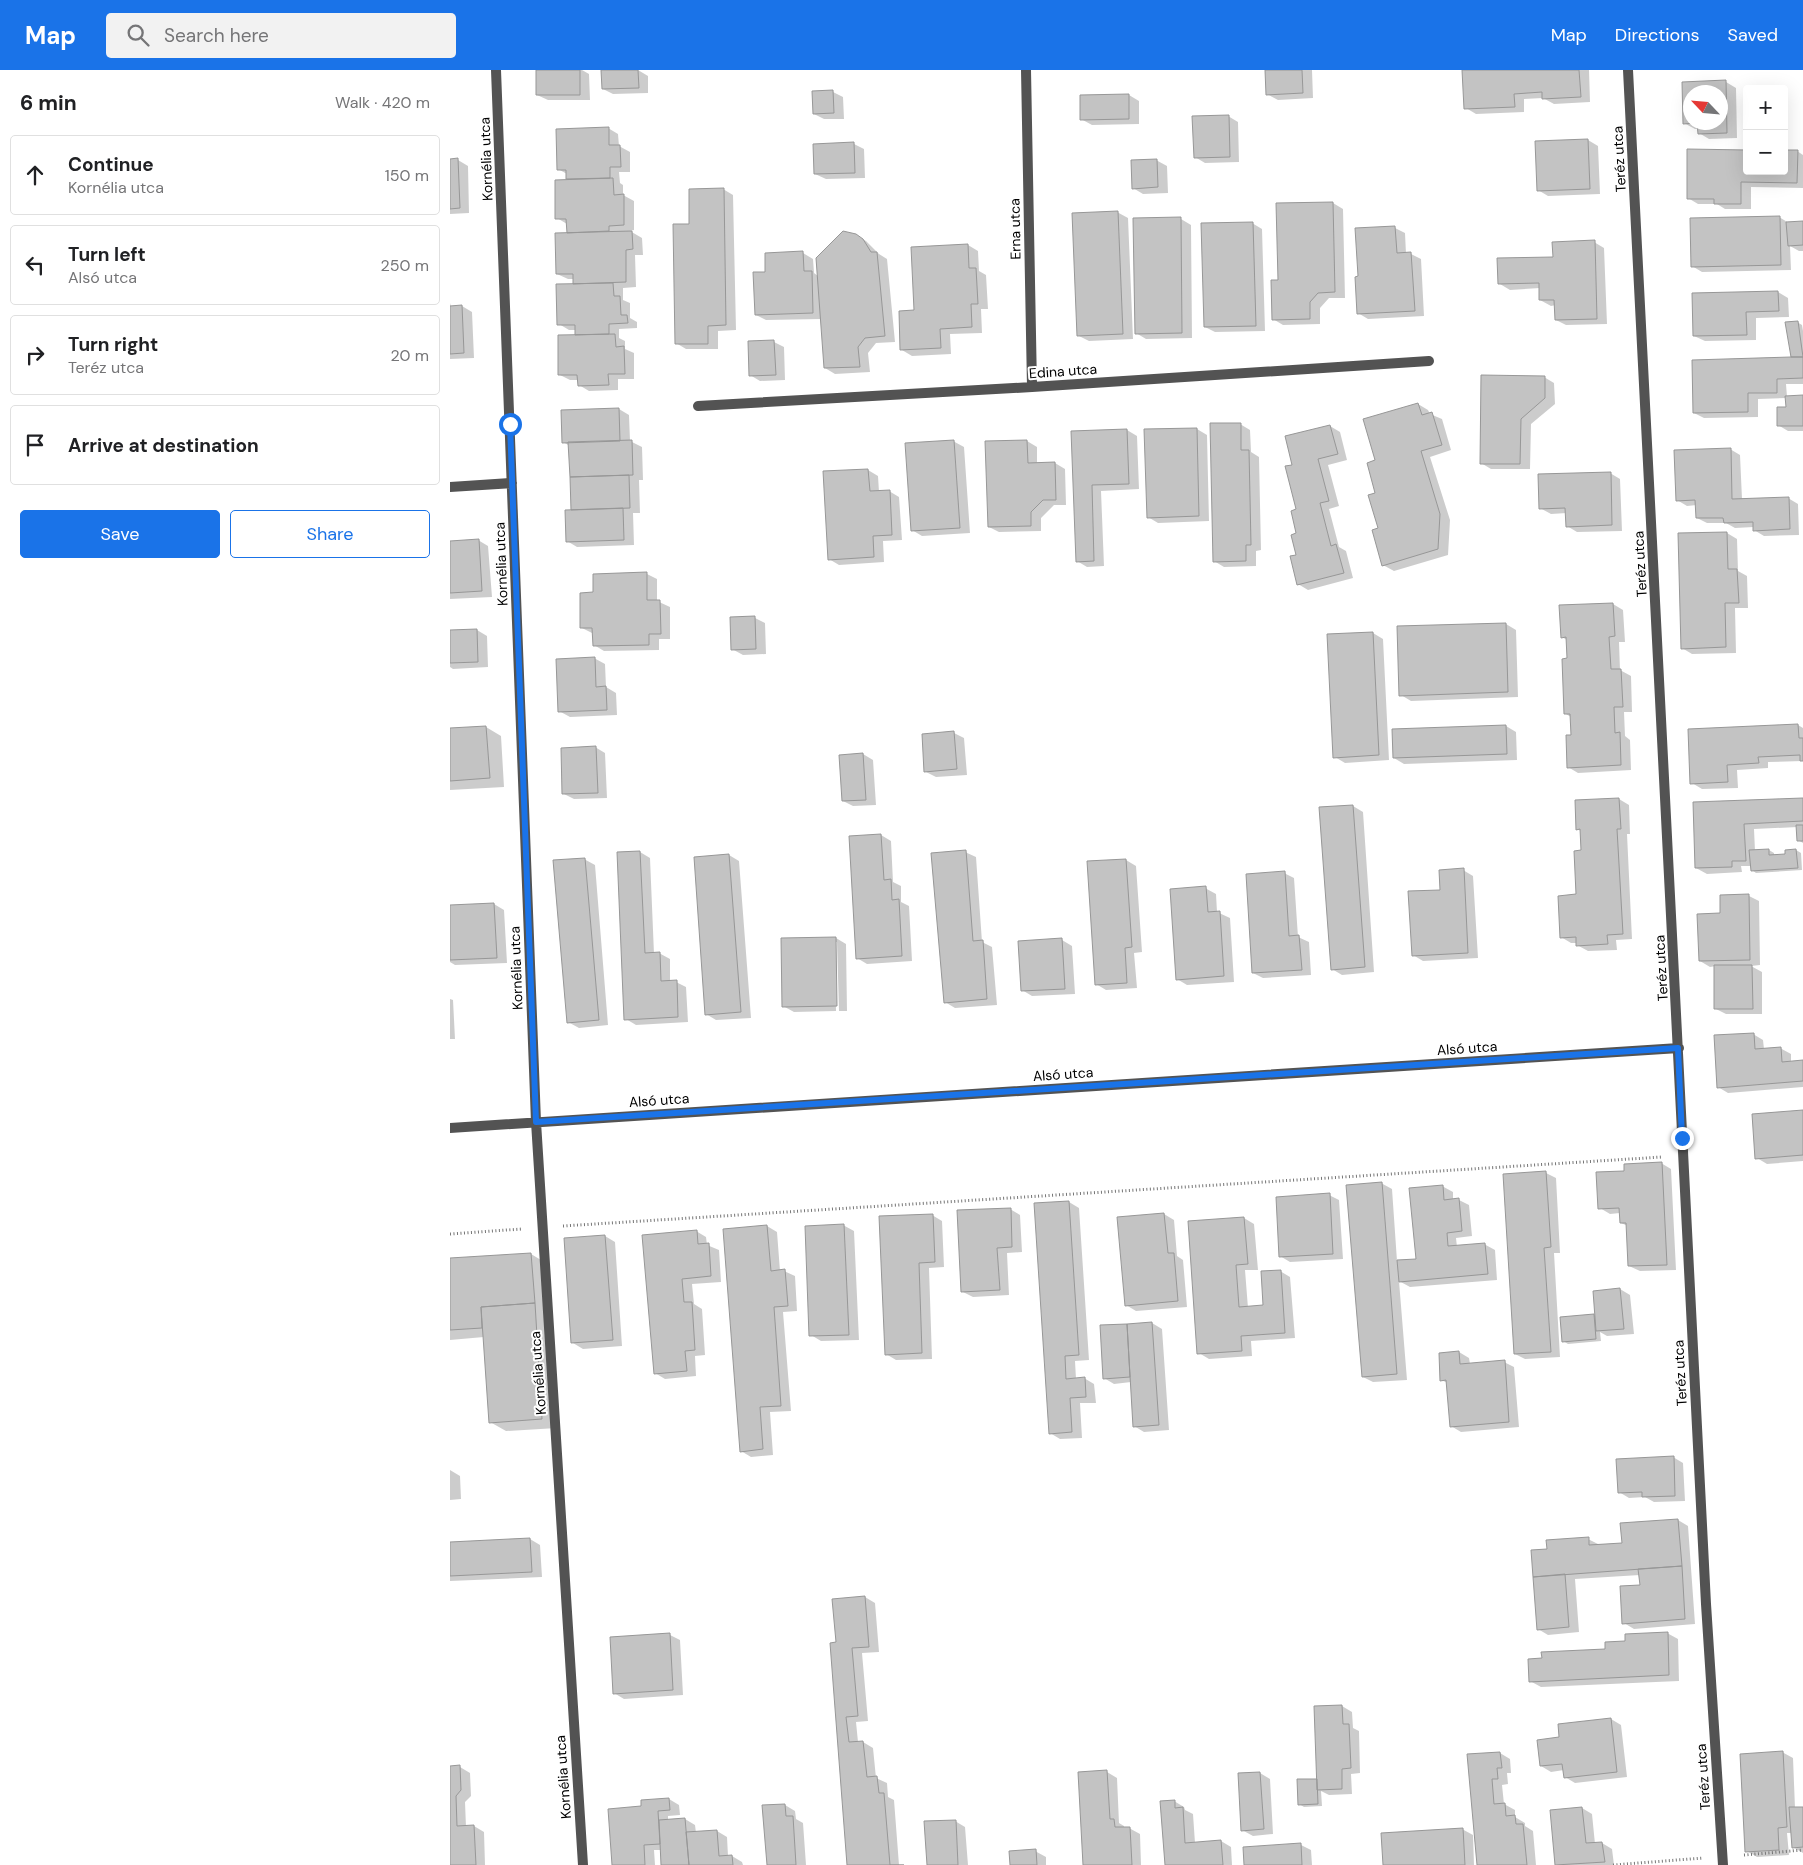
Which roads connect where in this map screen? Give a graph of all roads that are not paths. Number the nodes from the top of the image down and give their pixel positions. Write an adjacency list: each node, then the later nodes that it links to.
1 (496, 70): 7 (street, Kornélia utca)
2 (1026, 70): 5 (street, Erna utca)
3 (1628, 70): 9 (street, Teréz utca)
4 (1429, 361): 5 (street, Edina utca)
5 (1032, 387): 6 (street, Edina utca)
6 (698, 406)
7 (512, 482): 8 (street); 10 (street, Kornélia utca)
8 (450, 487)
9 (1678, 1048): 10 (street, Alsó utca); 13 (street, Teréz utca)
10 (536, 1122): 11 (street, Alsó utca); 12 (street, Kornélia utca)
11 (450, 1128)
12 (583, 1865)
13 (1723, 1865)

